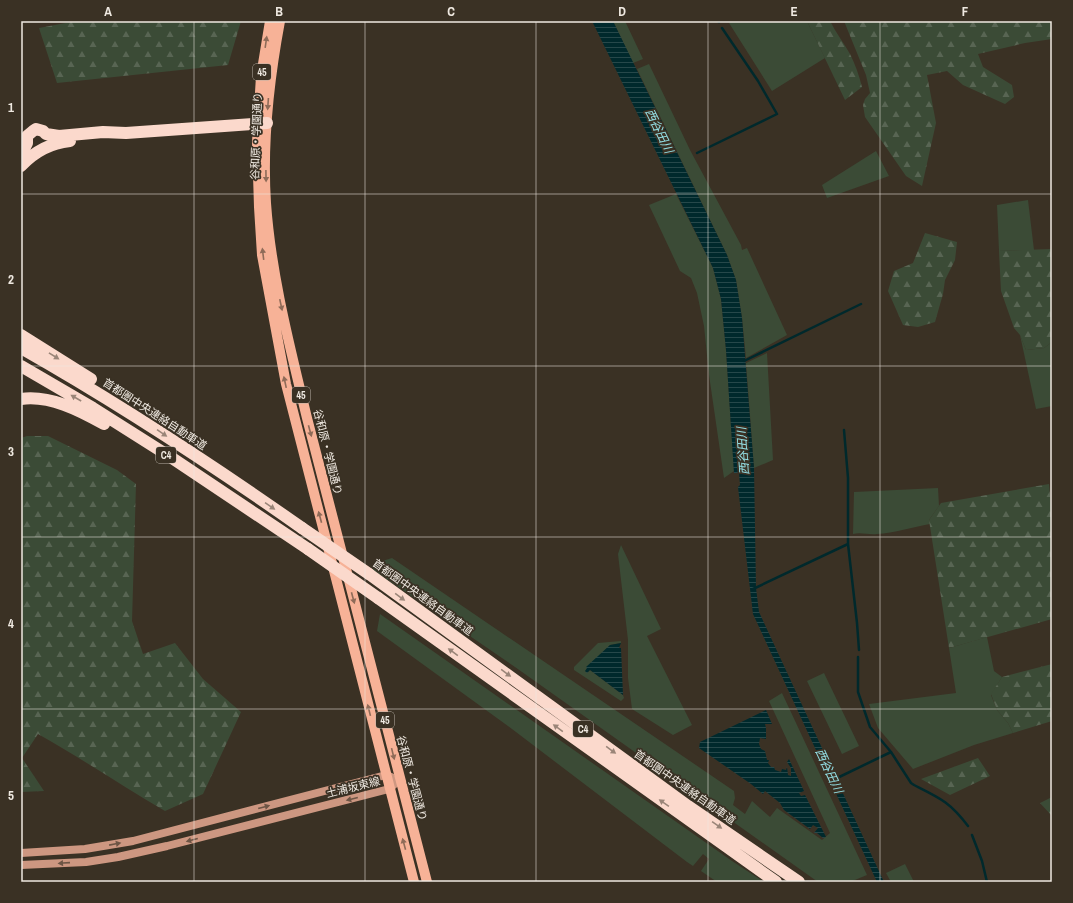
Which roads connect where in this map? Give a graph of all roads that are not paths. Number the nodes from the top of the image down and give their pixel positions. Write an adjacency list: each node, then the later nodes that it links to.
1 (270, 21): 3 (main road, 谷和原・学園通り / 45, one-way to 1)
2 (280, 21): 3 (main road, 谷和原・学園通り / 45, one-way to 3)
3 (262, 123): 4 (highway); 13 (main road, 谷和原・学園通り / 45, one-way to 3); 14 (main road, 谷和原・学園通り / 45, one-way to 14)
4 (126, 133): 5 (highway); 6 (highway)
5 (21, 155)
6 (21, 166)
7 (21, 335): 11 (highway, one-way to 11)
8 (21, 348): 11 (highway, 首都圏中央連絡自動車道 / C4)
9 (21, 366): 12 (highway, C4, one-way to 9)
10 (21, 399): 12 (highway)
11 (144, 421): 21 (highway, 首都圏中央連絡自動車道 / C4, one-way to 21, bridge)
12 (286, 534): 20 (highway, C4, one-way to 12, bridge)
13 (386, 775): 14 (main road, 土浦坂東線); 15 (main road, 谷和原・学園通り / 45); 16 (main road, 土浦坂東線, one-way to 13)
14 (400, 779): 15 (main road, 土浦坂東線); 19 (main road, 谷和原・学園通り / 45)
15 (389, 789): 17 (main road, 土浦坂東線, one-way to 17); 18 (main road, 谷和原・学園通り / 45, one-way to 15)
16 (21, 853)
17 (21, 865)
18 (414, 882)
19 (427, 882)
20 (776, 882)
21 (799, 882)

